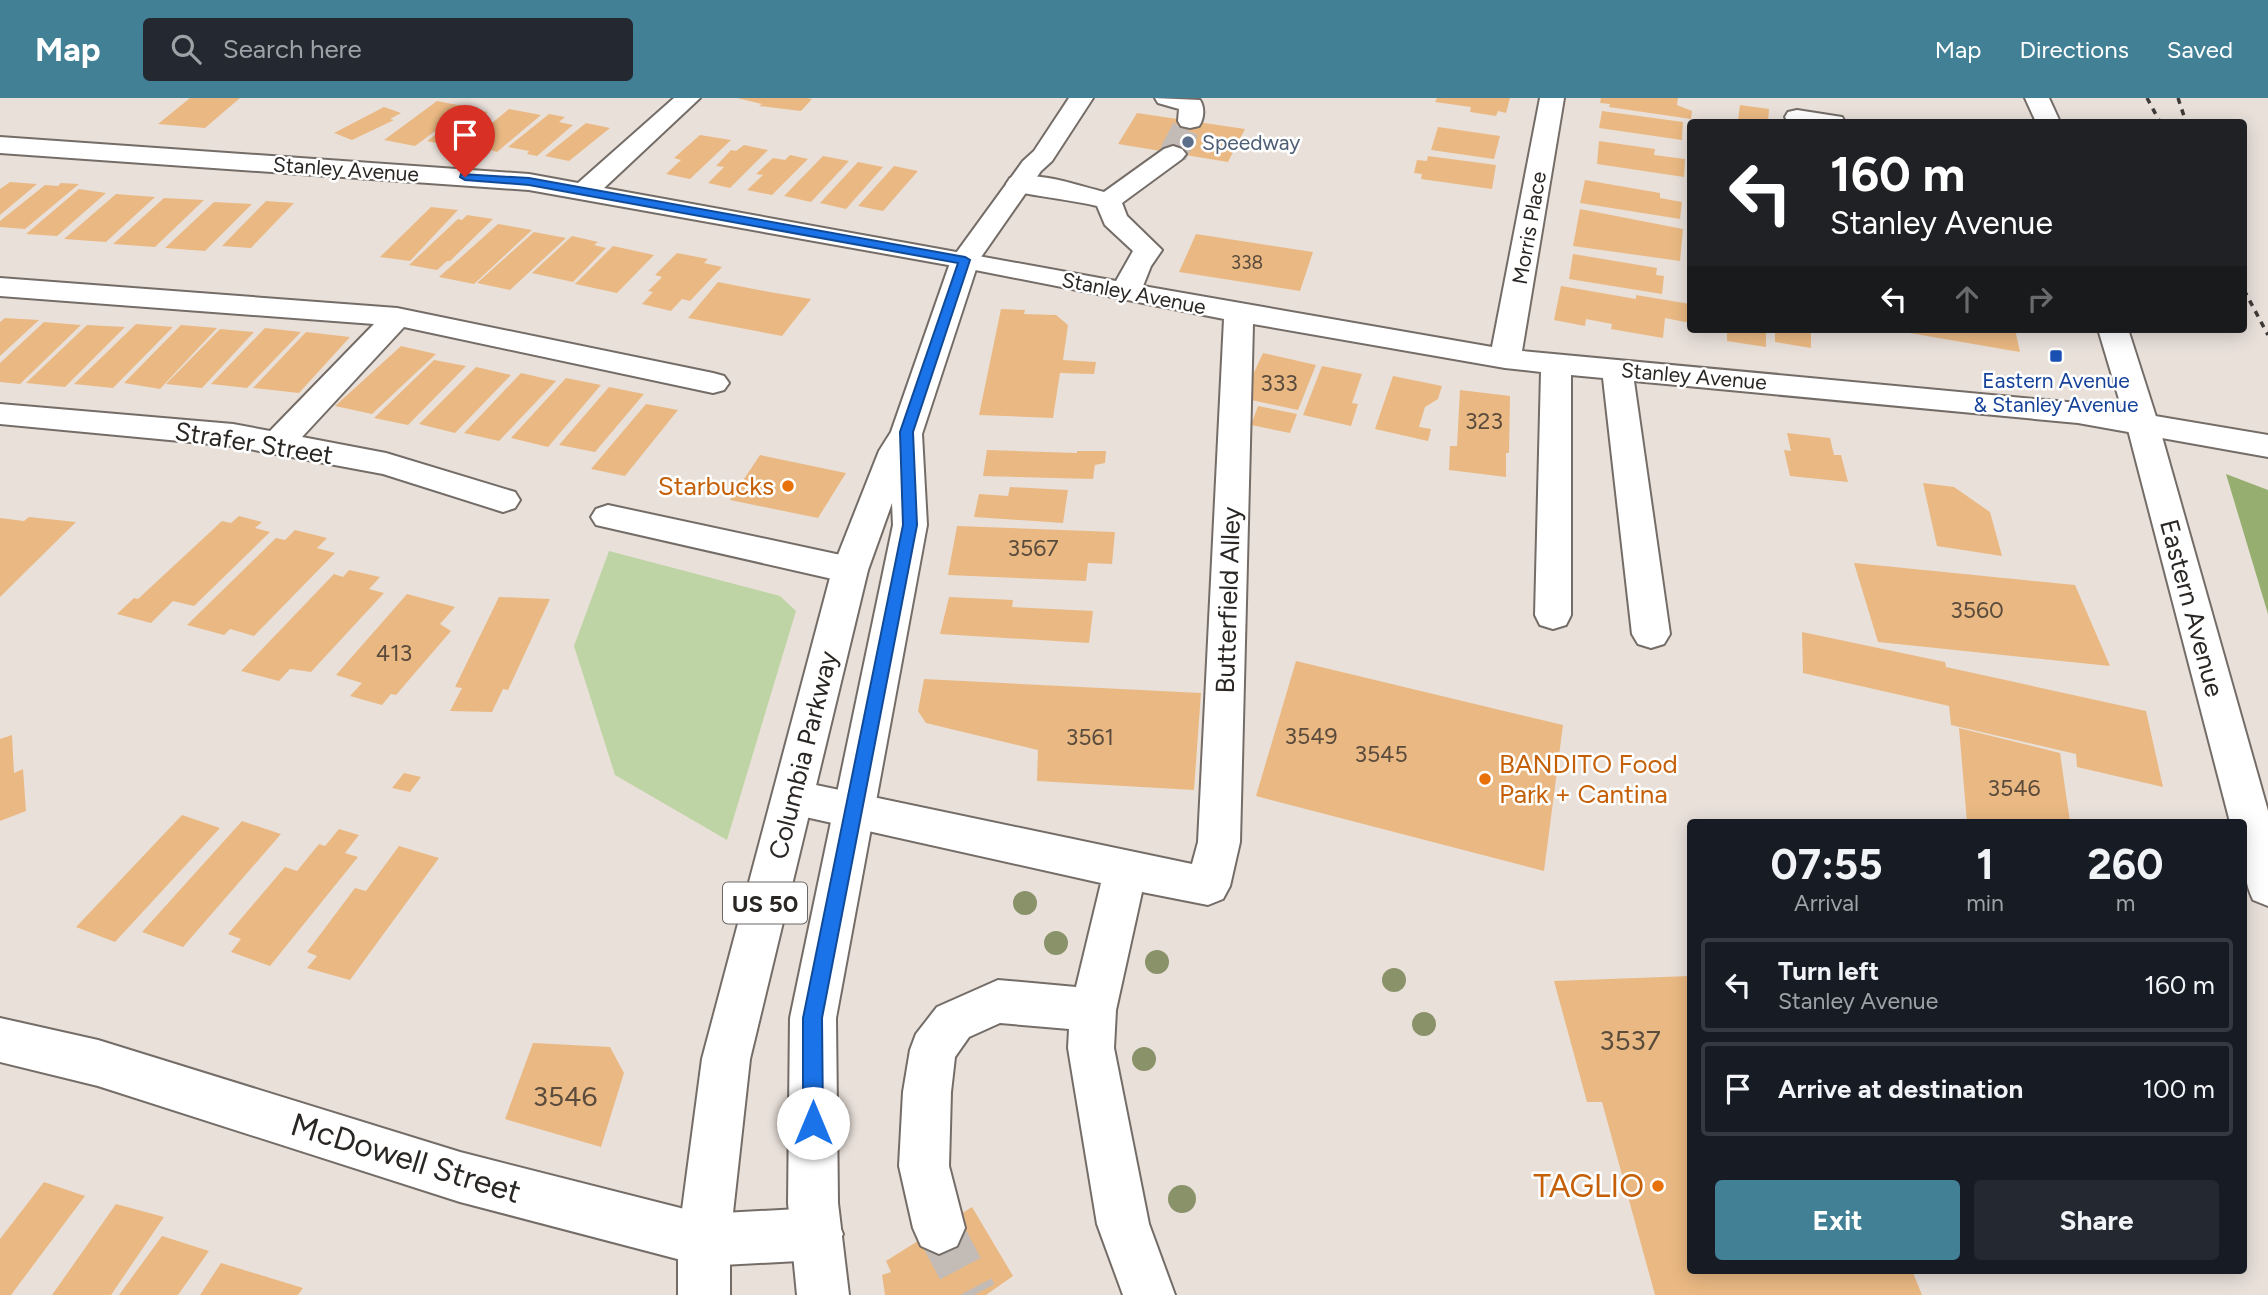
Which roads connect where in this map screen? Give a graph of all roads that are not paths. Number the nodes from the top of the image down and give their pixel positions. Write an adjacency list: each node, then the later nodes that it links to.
1 (688, 98): 13 (main road)
2 (1082, 98): 12 (main road, Columbia Parkway / US 50)
3 (1167, 98): 9 (main road)
4 (1552, 98): 21 (main road, Morris Place)
5 (2037, 98): 8 (main road)
6 (1797, 117): 7 (main road)
7 (1811, 119)
8 (2047, 119)
9 (1190, 121)
10 (0, 145): 13 (main road, Stanley Avenue)
11 (1173, 153): 14 (main road)
12 (1019, 184): 14 (main road); 15 (main road, Columbia Parkway / US 50)
13 (585, 191): 15 (main road, Stanley Avenue)
14 (1108, 201): 17 (main road)
15 (965, 260): 17 (main road, Stanley Avenue); 27 (main road, Columbia Parkway / US 50)
16 (0, 287): 19 (main road)
17 (1126, 291): 18 (main road, Stanley Avenue)
18 (1239, 313): 21 (main road, Stanley Avenue); 37 (main road, Butterfield Alley)
19 (397, 317): 24 (main road); 28 (main road)
20 (2114, 333): 26 (main road, Eastern Avenue)
21 (1506, 359): 22 (main road, Stanley Avenue)
22 (1556, 364): 23 (main road, Stanley Avenue); 33 (main road)
23 (1617, 370): 26 (main road, Stanley Avenue); 34 (main road)
24 (713, 383)
25 (0, 414): 28 (main road, Strafer Street)
26 (2143, 426): 29 (main road, Stanley Avenue); 38 (main road, Eastern Avenue)
27 (907, 432): 32 (main road, Columbia Parkway / US 50); 36 (main road, Columbia Parkway / US 50)
28 (278, 443): 30 (main road, Strafer Street)
29 (2268, 446)
30 (503, 500)
31 (608, 517): 32 (main road)
32 (850, 570): 35 (main road, Columbia Parkway / US 50)
33 (1553, 615)
34 (1651, 634)
35 (792, 797): 36 (main road); 43 (main road, Columbia Parkway / US 50)
36 (856, 810): 37 (main road); 42 (main road, Columbia Parkway / US 50)
37 (1125, 870): 39 (main road)
38 (2268, 887)
39 (1093, 1010): 41 (main road); 46 (main road)
40 (0, 1040): 43 (main road, McDowell Street)
41 (939, 1228)
42 (817, 1234): 43 (main road, McDowell Street); 45 (main road, Columbia Parkway / US 50)
43 (704, 1240): 44 (main road, Columbia Parkway / US 50)
44 (705, 1295)
45 (823, 1295)
46 (1149, 1295)

